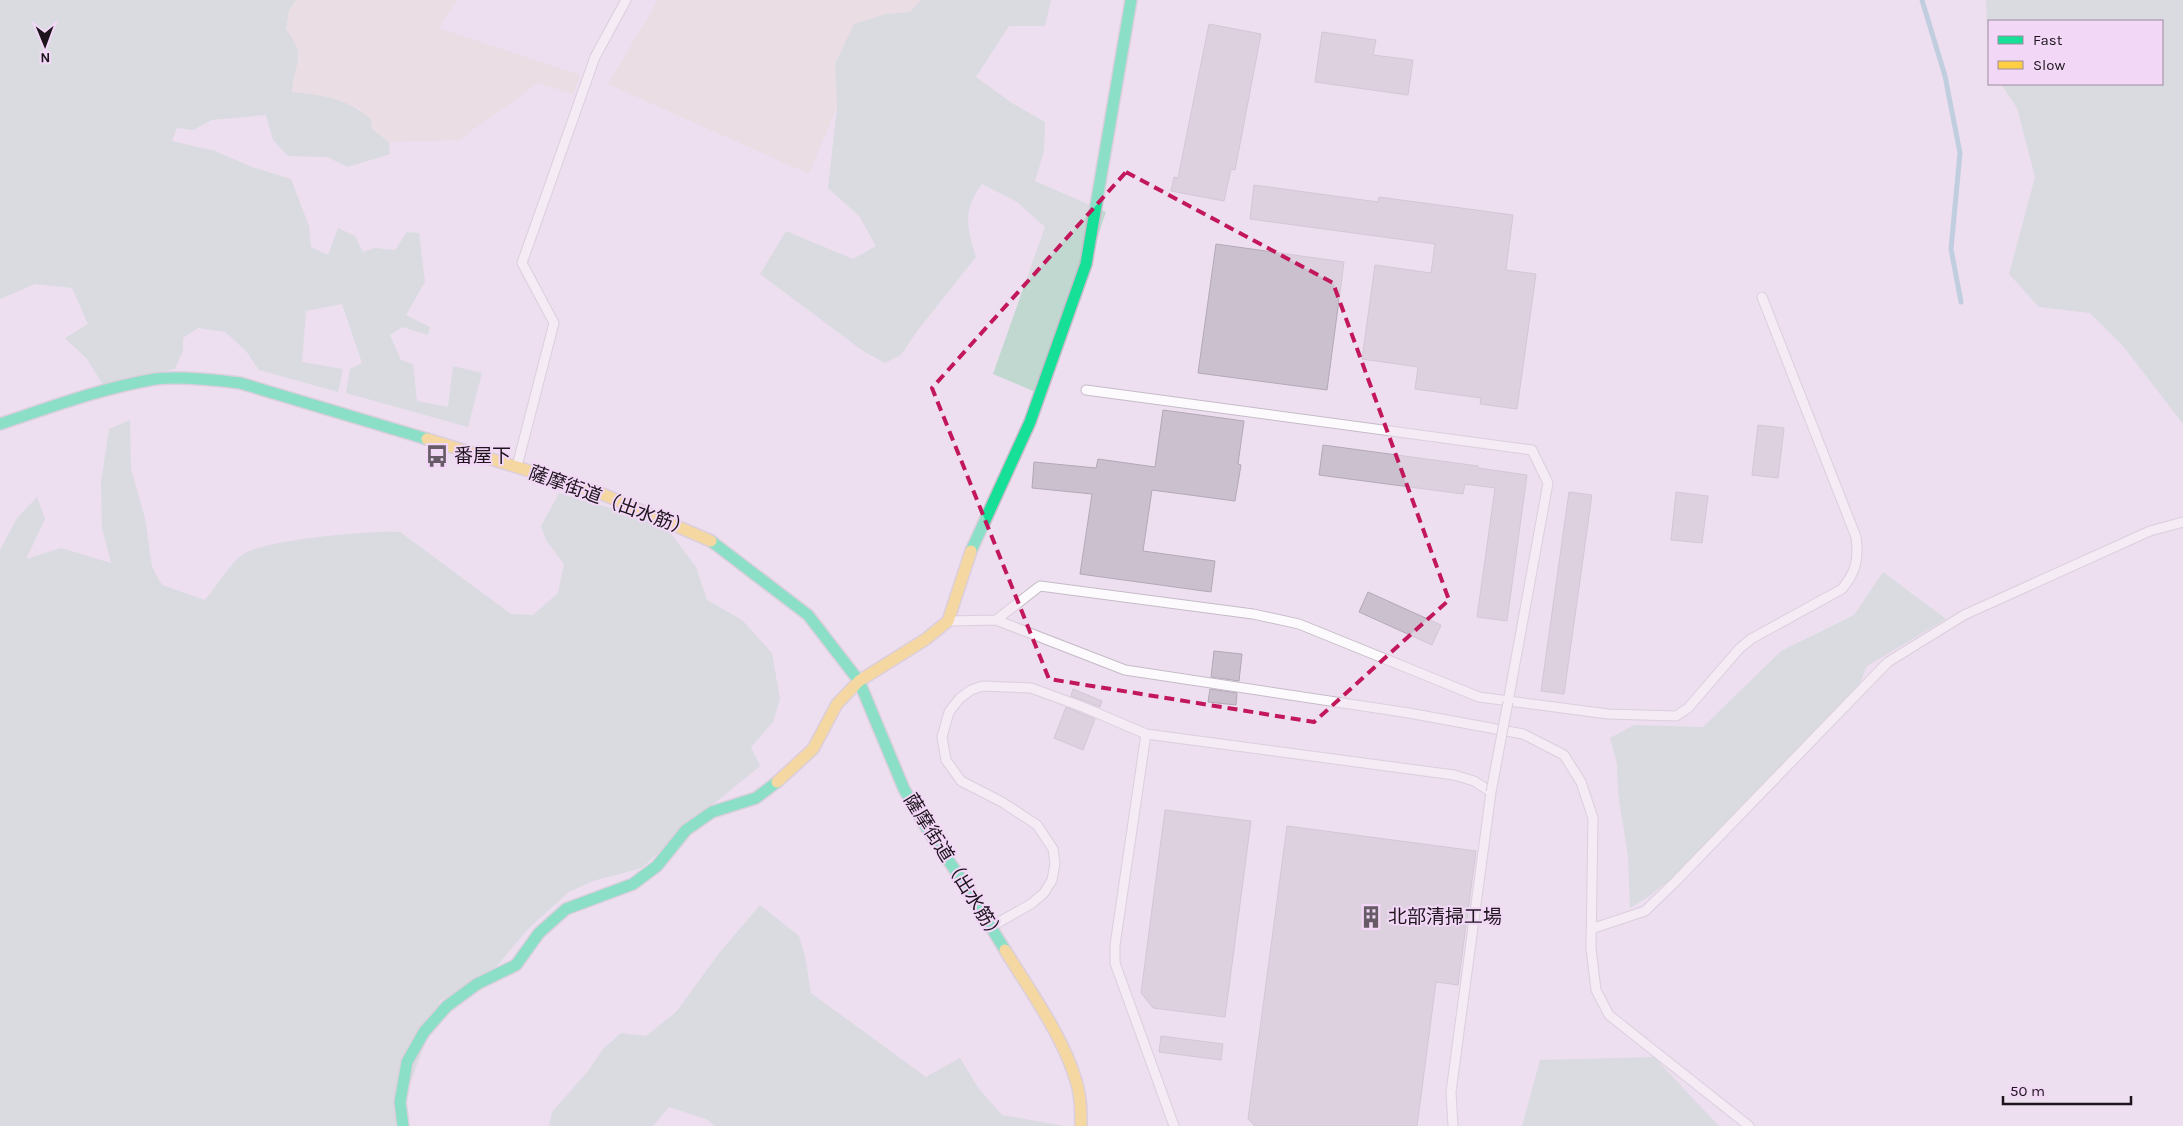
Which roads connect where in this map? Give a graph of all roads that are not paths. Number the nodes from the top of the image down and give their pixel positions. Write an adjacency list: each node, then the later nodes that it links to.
1 (626, 0): 6 (lane)
2 (1131, 0): 9 (street)
3 (1762, 297): 11 (lane)
4 (1086, 390): 11 (lane)
5 (0, 424): 6 (street, 薩摩街道（出水筋）)
6 (516, 466): 10 (street, 薩摩街道（出水筋）)
7 (2183, 522): 15 (lane)
8 (996, 620): 9 (lane); 11 (lane); 15 (lane)
9 (948, 621): 10 (street)
10 (859, 681): 14 (street, 薩摩街道（出水筋）); 16 (street)
11 (1508, 702): 13 (lane, bridge)
12 (1146, 734): 13 (lane); 14 (lane); 18 (lane)
13 (1491, 792): 19 (lane)
14 (991, 926): 17 (street, 薩摩街道（出水筋）)
15 (1591, 929): 20 (lane)
16 (403, 1126)
17 (1080, 1126)
18 (1174, 1126)
19 (1452, 1126)
20 (1749, 1126)

